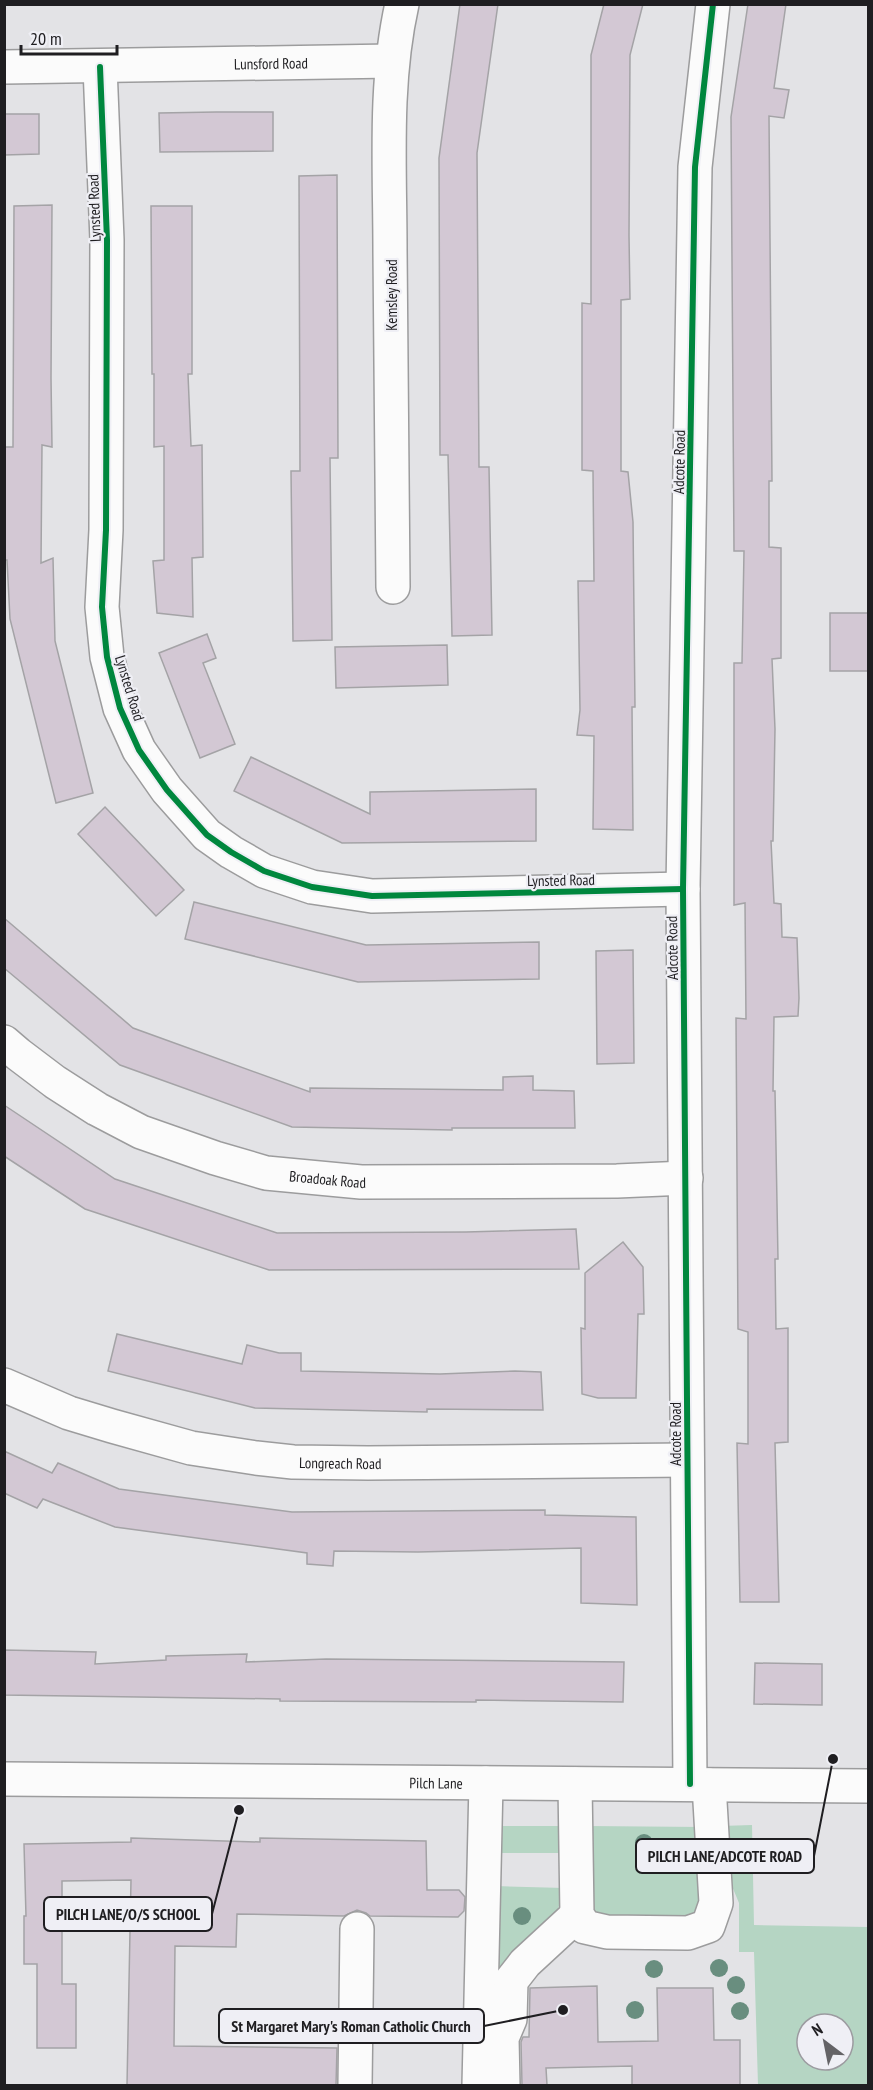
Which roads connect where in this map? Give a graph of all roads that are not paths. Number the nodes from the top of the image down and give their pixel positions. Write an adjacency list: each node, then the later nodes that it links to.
1 (402, 4): 3 (street, Kemsley Road)
2 (713, 4): 7 (street, Adcote Road)
3 (392, 61): 5 (street, Lunsford Road); 6 (street, Kemsley Road)
4 (4, 67): 5 (street, Lunsford Road)
5 (100, 67): 7 (street, Lynsted Road)
6 (393, 587)
7 (683, 889): 9 (street, Adcote Road)
8 (4, 1042): 9 (street, Broadoak Road)
9 (686, 1178): 11 (street, Adcote Road)
10 (4, 1385): 11 (street, Longreach Road)
11 (687, 1460): 15 (street, Adcote Road)
12 (4, 1779): 13 (street, Pilch Lane)
13 (486, 1783): 14 (street, Pilch Lane); 20 (street)
14 (575, 1784): 15 (street, Pilch Lane); 17 (street)
15 (700, 1785): 16 (street, Pilch Lane); 17 (street, Adcote Road)
16 (868, 1786)
17 (577, 1915): 21 (street)
18 (357, 1929): 19 (street)
19 (355, 2085)
20 (479, 2085)
21 (502, 2085)

